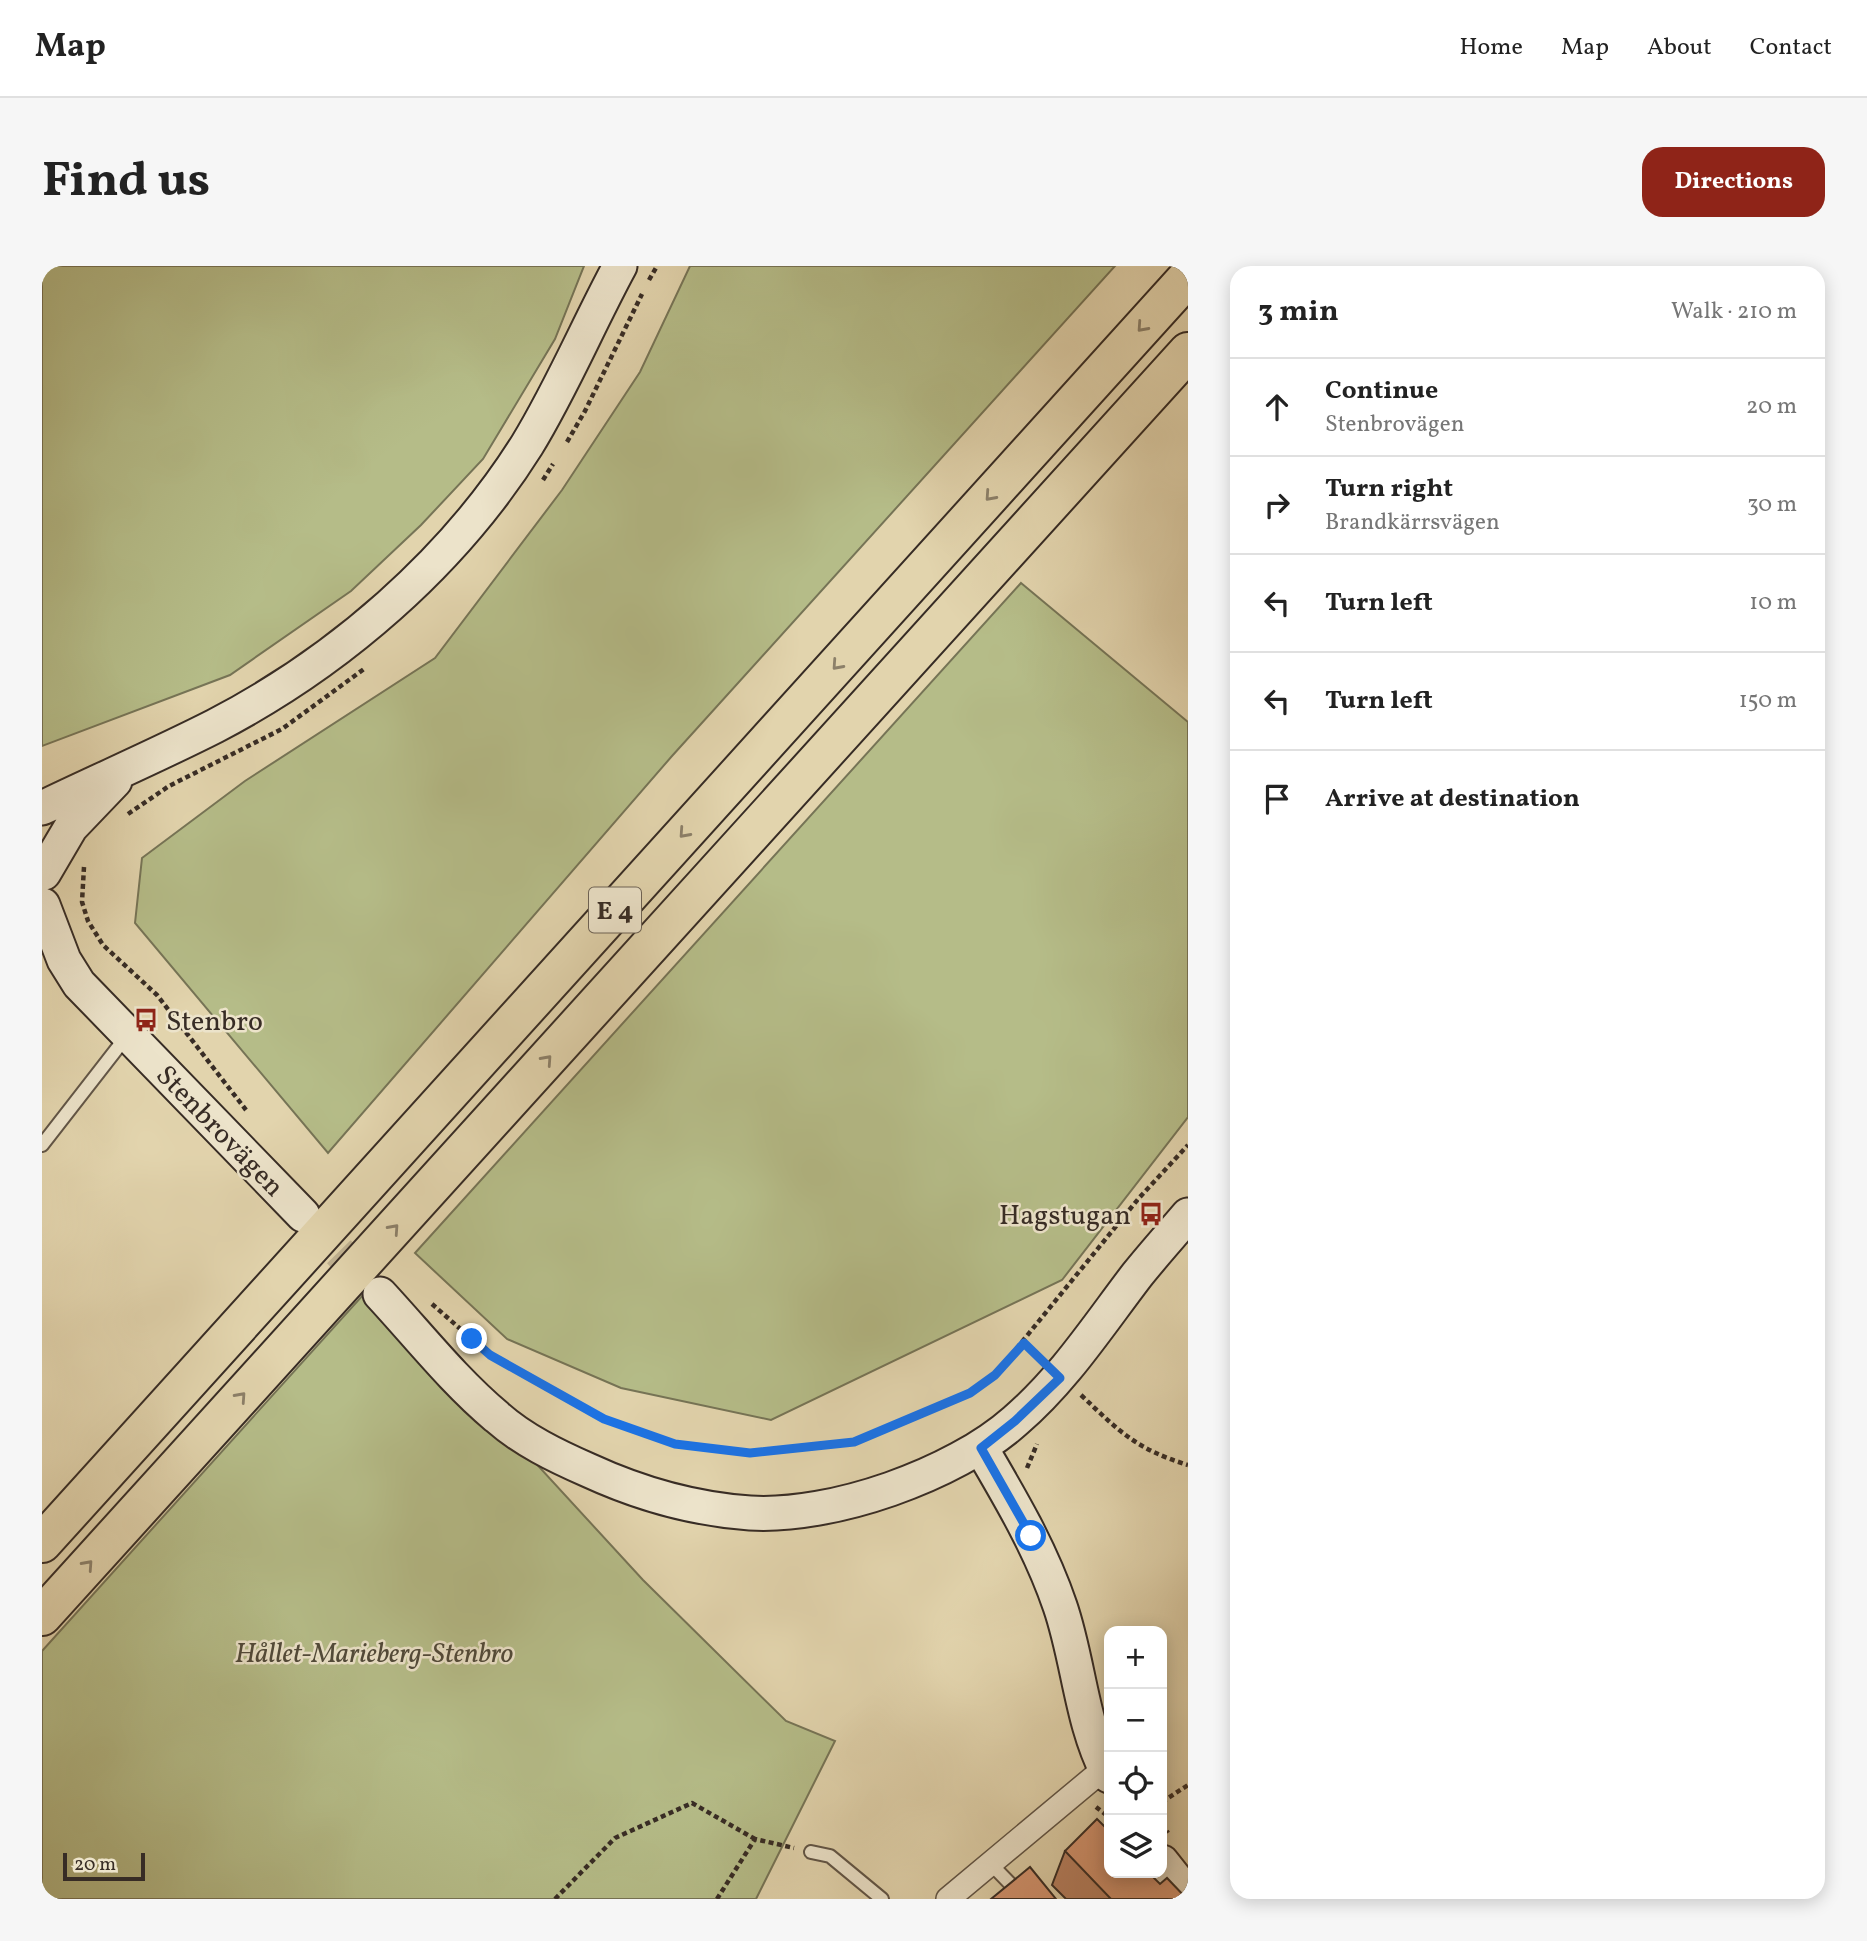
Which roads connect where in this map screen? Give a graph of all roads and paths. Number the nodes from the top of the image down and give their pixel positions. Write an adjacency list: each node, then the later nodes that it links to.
1 (620, 266): 4 (street)
2 (1188, 277): 25 (highway, E 4, one-way to 25)
3 (1188, 352): 26 (highway, E 4, one-way to 3)
4 (130, 768): 5 (street); 6 (street)
5 (42, 808)
6 (71, 827): 7 (street); 12 (path)
7 (43, 870): 8 (street, Stenbrovägen)
8 (43, 906): 10 (street, Stenbrovägen)
9 (42, 965): 10 (street, Stenbrovägen)
10 (79, 984): 11 (street, Stenbrovägen)
11 (128, 1034): 13 (lane); 15 (street, Stenbrovägen)
12 (248, 1113)
13 (42, 1145)
14 (1188, 1145): 19 (path)
15 (303, 1215)
16 (1188, 1215): 20 (street)
17 (380, 1294): 22 (street)
18 (426, 1299): 19 (path)
19 (1024, 1343): 20 (path)
20 (1070, 1391): 22 (street); 23 (path)
21 (1042, 1435): 24 (path)
22 (981, 1448): 27 (street)
23 (1188, 1465)
24 (1028, 1480)
25 (42, 1543)
26 (42, 1616)
27 (1104, 1764)
28 (1104, 1774): 33 (street)
29 (1188, 1785): 30 (path)
30 (1167, 1798)
31 (755, 1839): 32 (path); 36 (path); 37 (path)
32 (811, 1852): 38 (lane)
33 (990, 1863): 39 (street); 40 (lane)
34 (1167, 1868): 35 (street)
35 (1188, 1895)
36 (555, 1899)
37 (717, 1899)
38 (882, 1899)
39 (947, 1899)
40 (1025, 1899)

